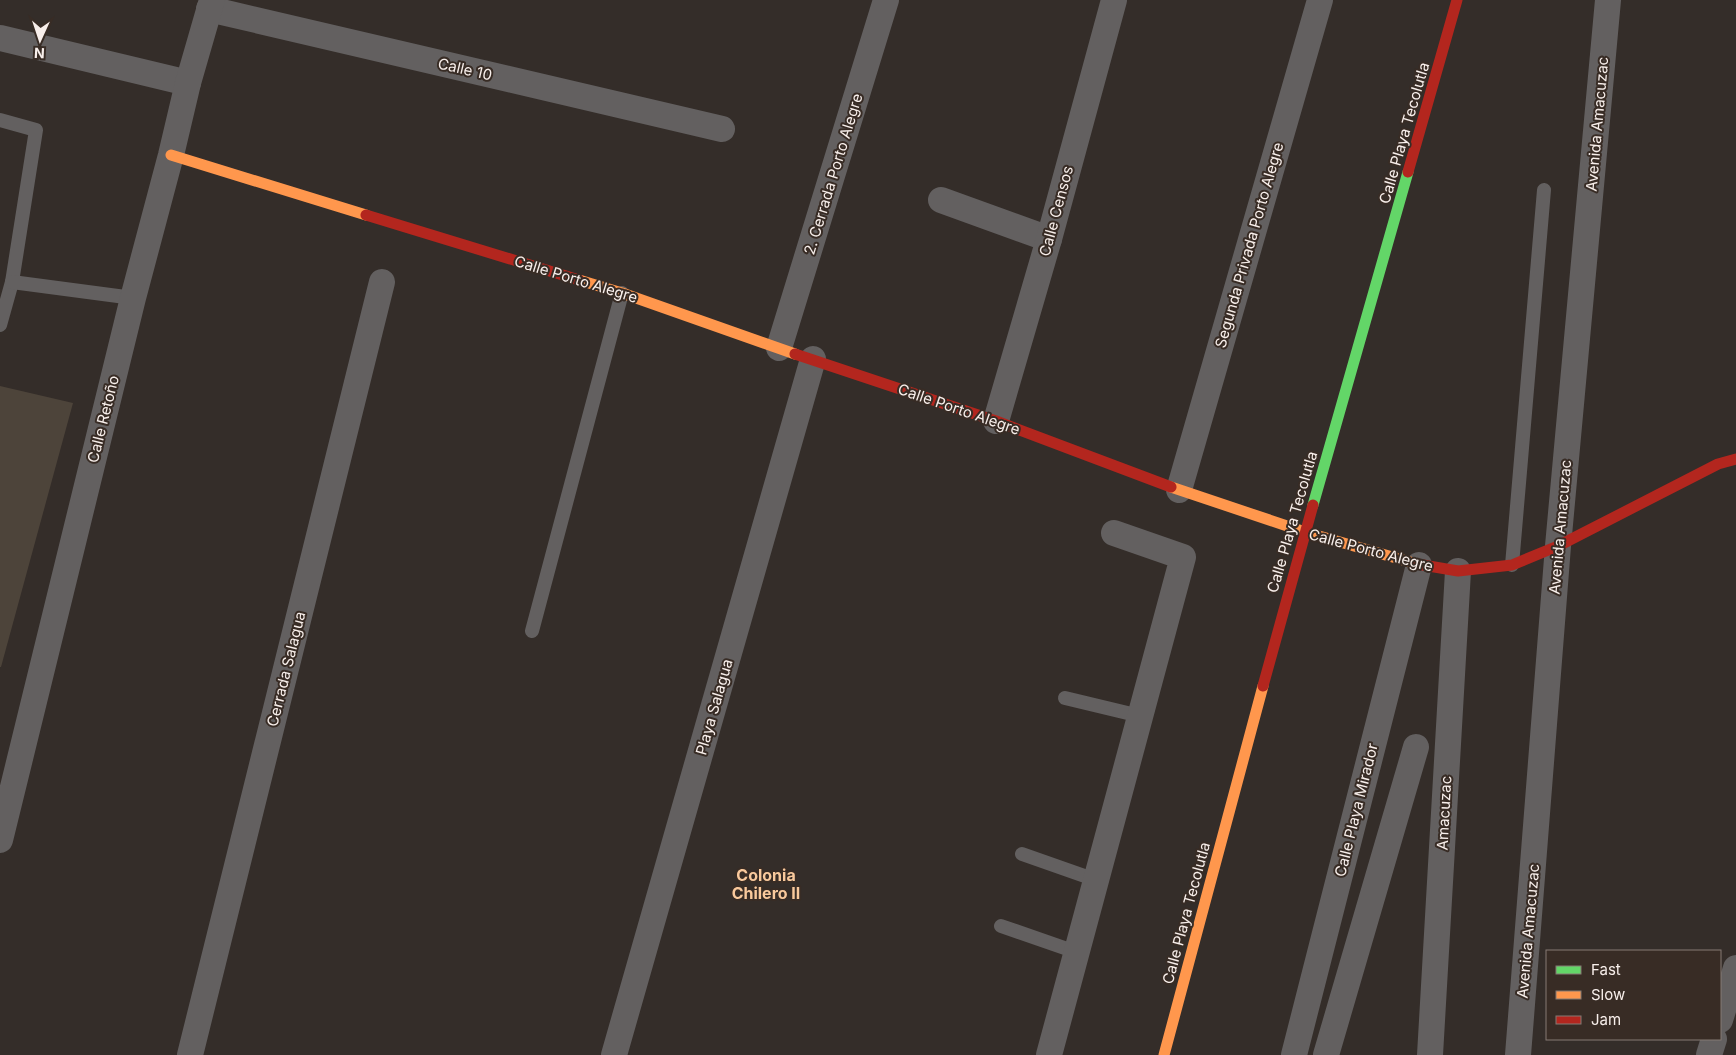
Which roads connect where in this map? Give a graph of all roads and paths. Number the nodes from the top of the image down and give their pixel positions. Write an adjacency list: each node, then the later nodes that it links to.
1 (886, 0): 20 (street, 2. Cerrada Porto Alegre)
2 (1114, 0): 14 (street, Calle Censos)
3 (1320, 0): 24 (street, Segunda Privada Porto Alegre)
4 (1458, 0): 25 (street, Calle Playa Tecolutla)
5 (1608, 0): 27 (street, Avenida Amacuzac)
6 (210, 5): 8 (street, Calle Retoño); 10 (street, Calle 10)
7 (0, 38): 8 (street)
8 (188, 83): 11 (street, Calle Retoño)
9 (0, 120): 15 (lane)
10 (722, 129)
11 (171, 155): 17 (street, Calle Porto Alegre); 18 (street, Calle Retoño)
12 (1544, 190): 29 (lane)
13 (941, 200): 14 (street)
14 (1049, 239): 22 (street, Calle Censos)
15 (12, 282): 18 (lane); 19 (lane)
16 (382, 282): 43 (street, Cerrada Salagua)
17 (622, 293): 20 (street, Calle Porto Alegre); 31 (lane)
18 (133, 298): 35 (street, Calle Retoño)
19 (0, 325)
20 (779, 348): 21 (street, Calle Porto Alegre)
21 (813, 359): 22 (street, Calle Porto Alegre); 44 (street, Playa Salagua)
22 (996, 422): 24 (street, Calle Porto Alegre)
23 (1736, 458): 27 (street, Calle Porto Alegre)
24 (1179, 490): 25 (street, Calle Porto Alegre)
25 (1304, 532): 28 (street, Calle Porto Alegre); 46 (street, Calle Playa Tecolutla)
26 (1114, 533): 33 (street)
27 (1558, 546): 29 (street, Calle Porto Alegre); 50 (street, Avenida Amacuzac)
28 (1419, 565): 30 (street, Calle Porto Alegre); 47 (street, Calle Playa Mirador)
29 (1512, 565): 30 (street, Calle Porto Alegre)
30 (1458, 572): 49 (street, Amacuzac)
31 (532, 631)
32 (1065, 698): 33 (lane)
33 (1140, 716): 37 (street)
34 (1416, 747): 48 (street)
35 (0, 840)
36 (1022, 854): 37 (lane)
37 (1096, 880): 39 (street)
38 (1000, 926): 39 (lane)
39 (1076, 952): 45 (street)
40 (1736, 968): 41 (street)
41 (1721, 1017)
42 (1714, 1040): 51 (street)
43 (190, 1055)
44 (614, 1055)
45 (1049, 1055)
46 (1164, 1055)
47 (1294, 1055)
48 (1326, 1055)
49 (1430, 1055)
50 (1518, 1055)
51 (1709, 1055)

